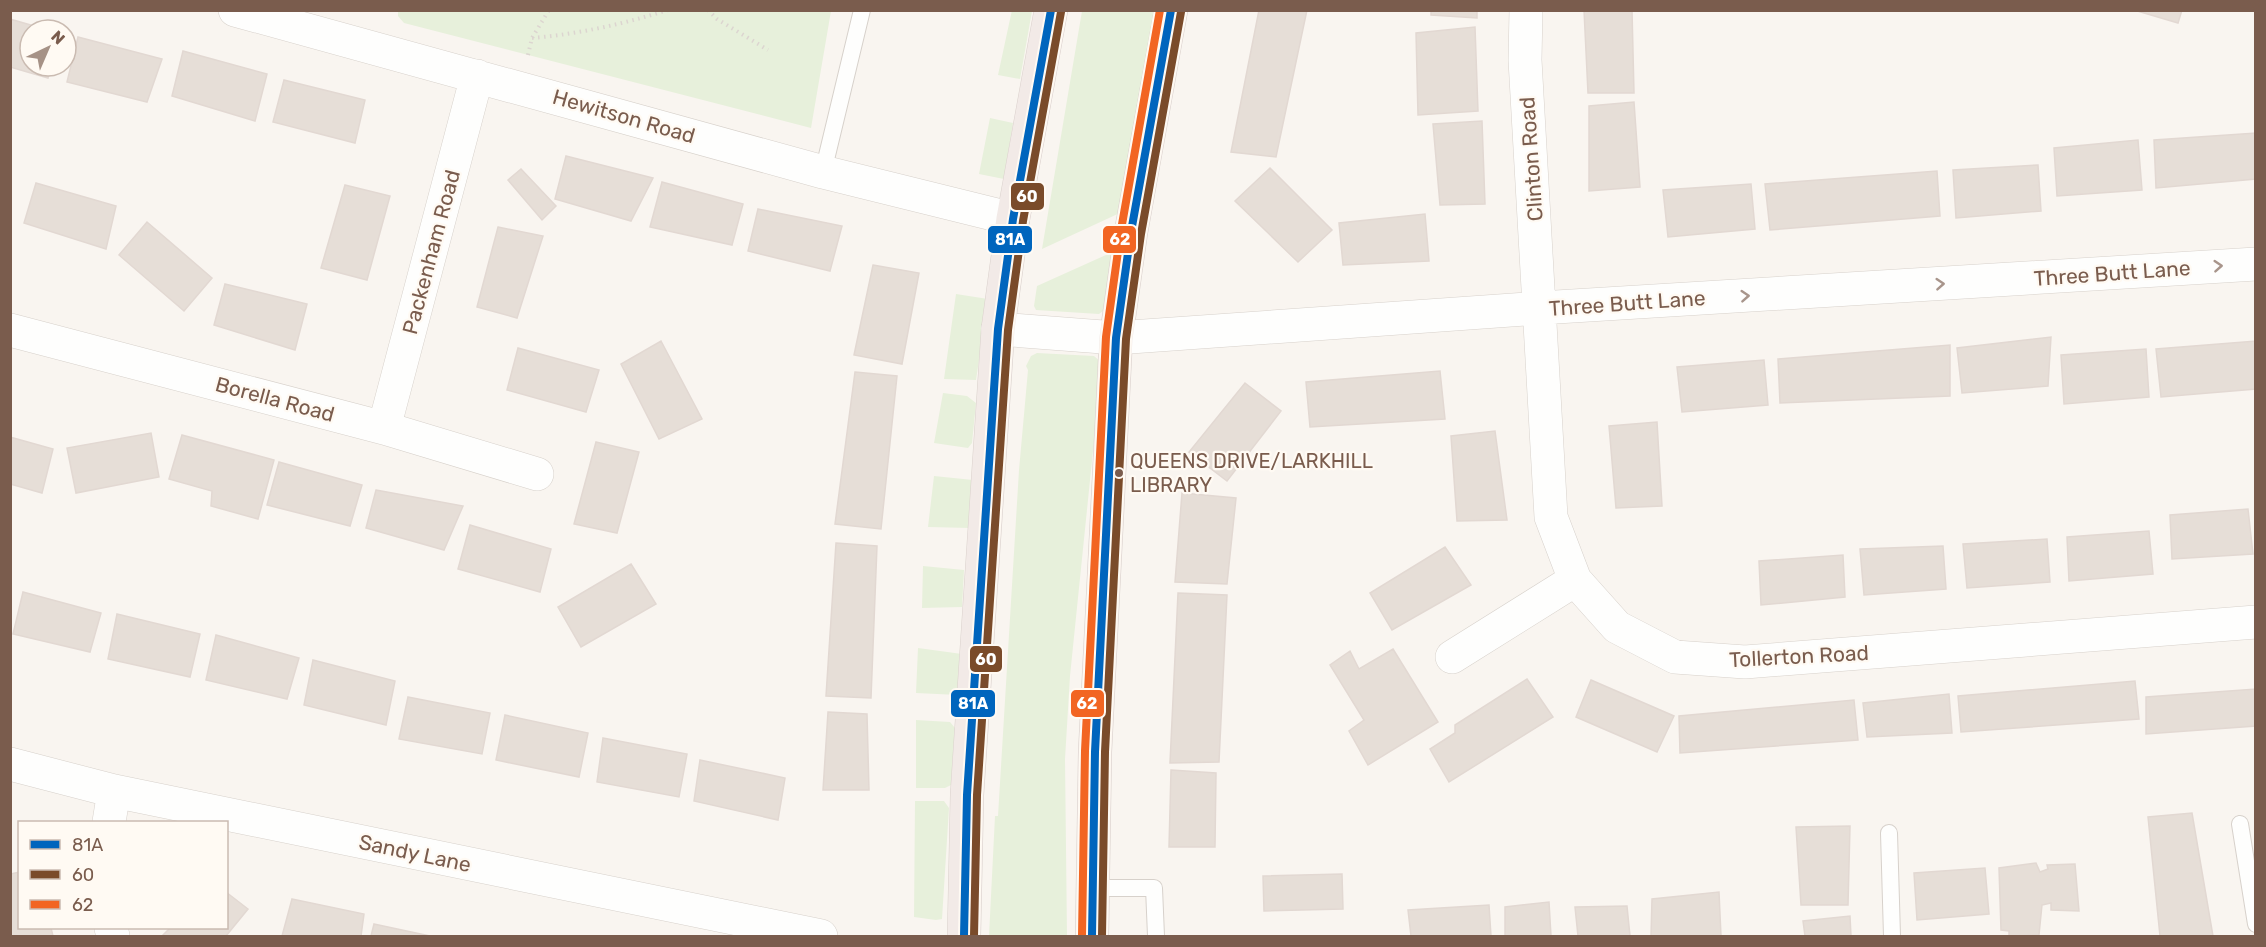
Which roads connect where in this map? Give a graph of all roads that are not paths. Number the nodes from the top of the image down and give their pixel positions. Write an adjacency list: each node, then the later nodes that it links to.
1 (235, 10): 6 (street, Hewitson Road)
2 (862, 10): 7 (lane)
3 (1051, 10): 8 (highway)
4 (1171, 10): 13 (highway)
5 (1526, 10): 10 (street, Clinton Road)
6 (477, 76): 7 (street, Hewitson Road); 14 (street, Packenham Road)
7 (823, 172): 8 (street, Hewitson Road)
8 (1013, 219): 11 (highway)
9 (2256, 264): 10 (street, Three Butt Lane, one-way to 9)
10 (1540, 308): 13 (street, Three Butt Lane); 16 (street, Tollerton Road)
11 (998, 329): 13 (street, Three Butt Lane); 28 (highway)
12 (10, 330): 14 (street, Borella Road)
13 (1116, 338): 25 (highway)
14 (384, 428): 15 (street, Borella Road)
15 (537, 474)
16 (1575, 580): 17 (street, Tollerton Road); 18 (street)
17 (2256, 622)
18 (1452, 657)
19 (10, 764): 20 (street, Sandy Lane)
20 (112, 807): 21 (street, Sandy Lane)
21 (189, 821)
22 (2240, 824): 26 (lane)
23 (228, 828): 27 (street, Sandy Lane)
24 (1889, 833): 31 (lane)
25 (1093, 888): 29 (highway); 30 (lane)
26 (2256, 924)
27 (820, 936)
28 (964, 936)
29 (1092, 936)
30 (1156, 936)
31 (1892, 936)

